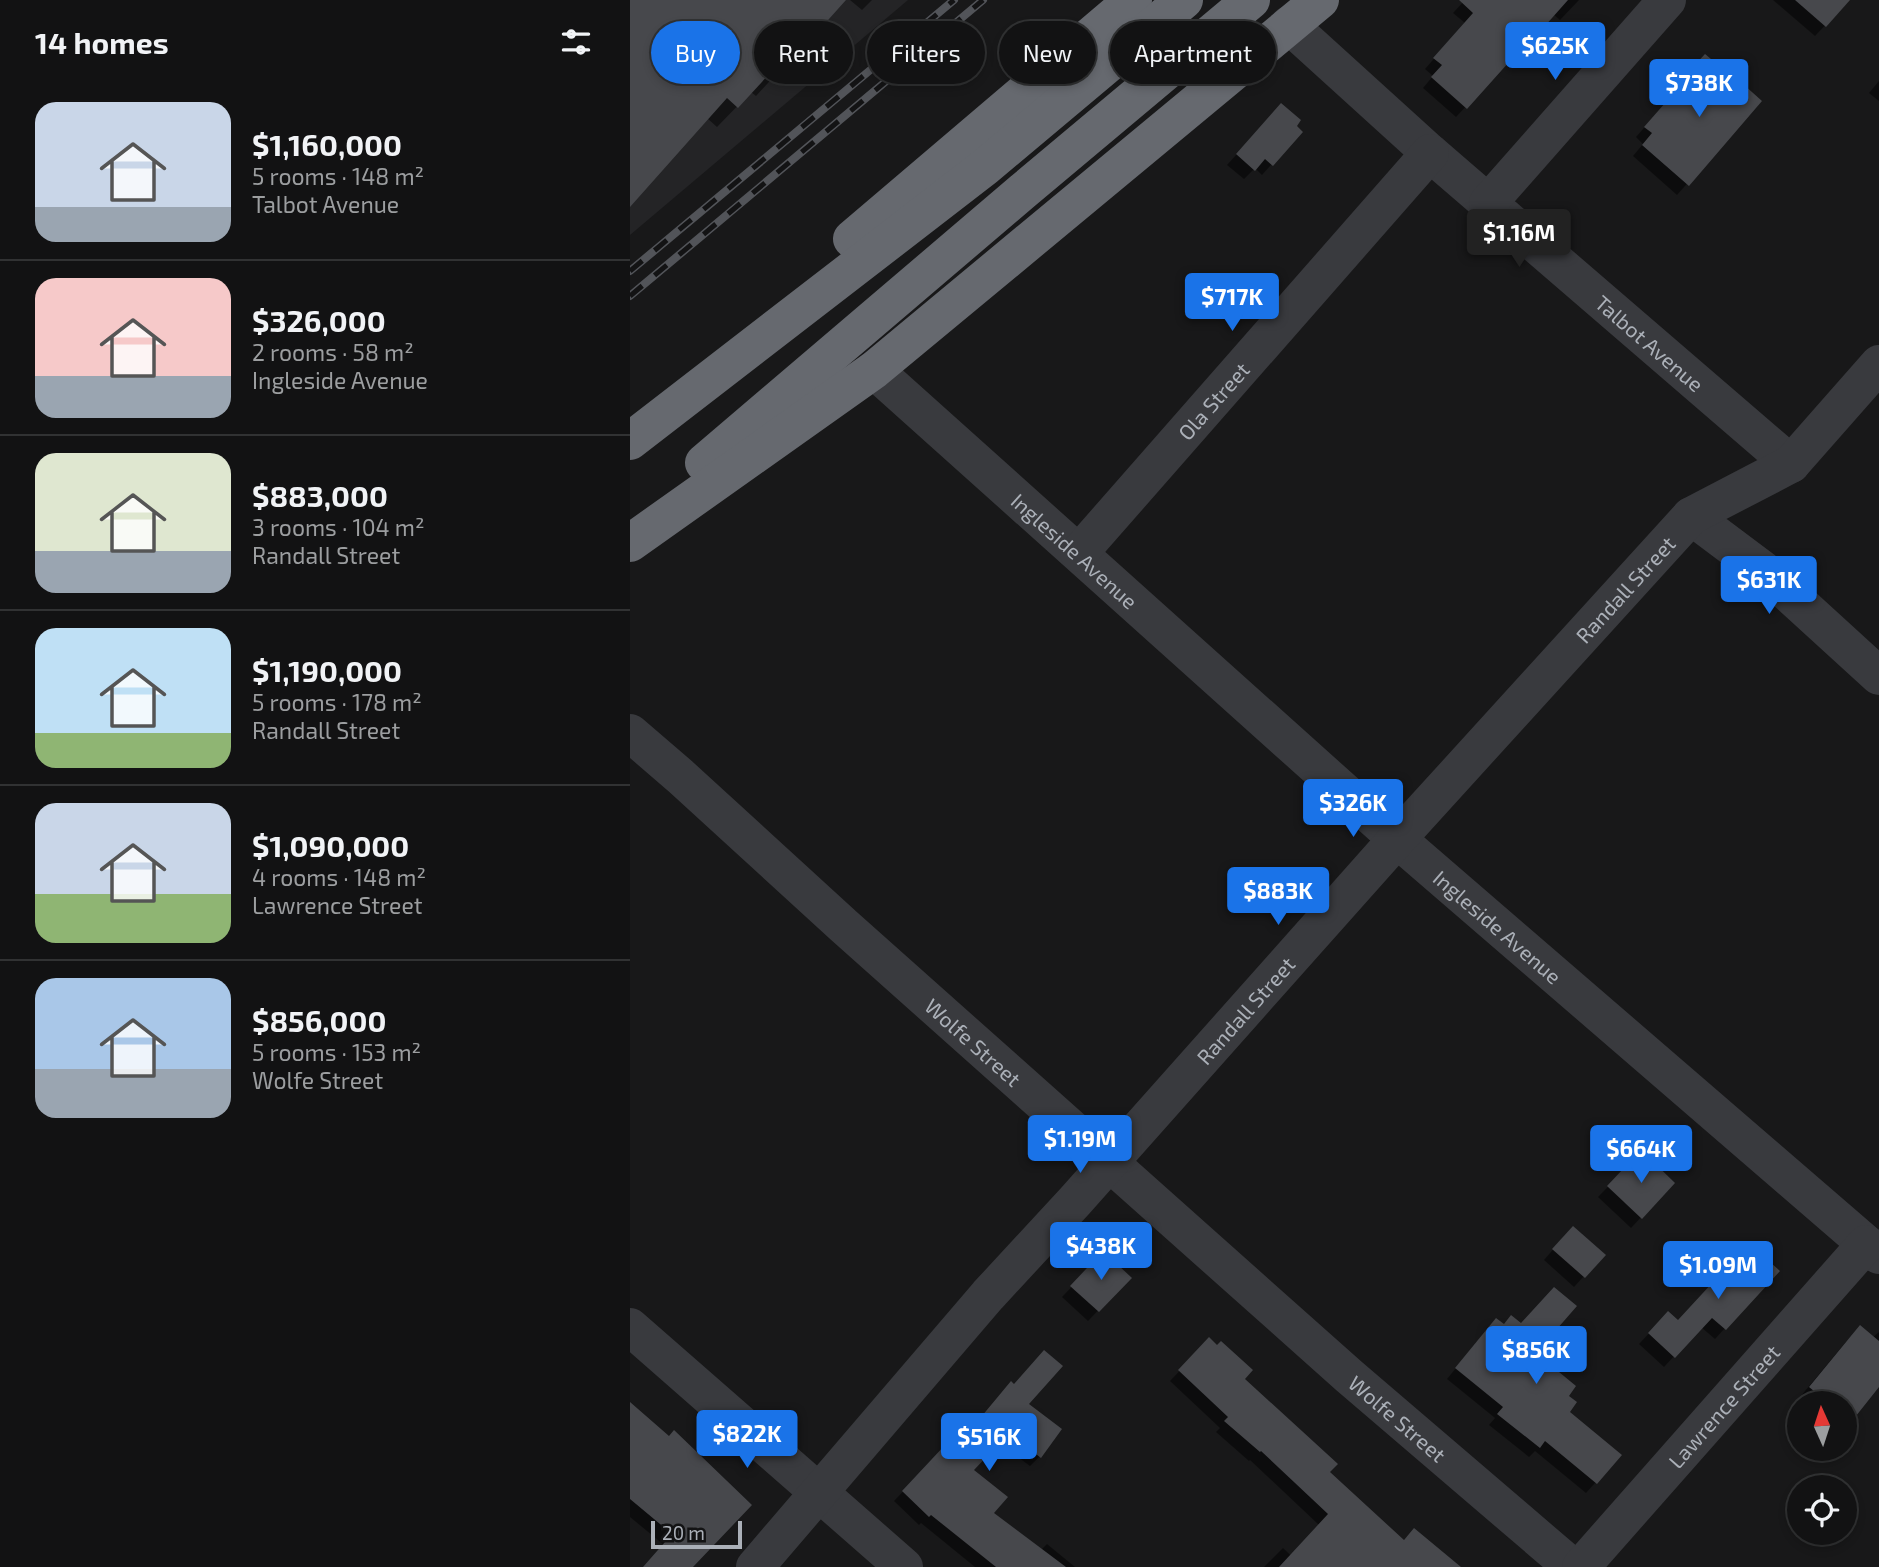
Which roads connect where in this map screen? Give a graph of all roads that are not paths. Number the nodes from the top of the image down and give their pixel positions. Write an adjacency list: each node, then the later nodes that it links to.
1 (1133, 0): 11 (highway)
2 (1184, 0): 12 (highway)
3 (1251, 0): 15 (highway)
4 (1320, 0): 6 (highway)
5 (1667, 0): 8 (street)
6 (1290, 25): 7 (street, Talbot Avenue); 10 (highway)
7 (1430, 153): 8 (street, Talbot Avenue); 17 (street, Ola Street)
8 (1488, 203): 13 (street, Talbot Avenue)
9 (1879, 364): 13 (street, Randall Street)
10 (874, 370): 16 (highway); 17 (street, Ingleside Avenue)
11 (630, 428)
12 (630, 441)
13 (1791, 464): 14 (street, Randall Street)
14 (1691, 516): 18 (street); 20 (street, Randall Street)
15 (630, 526)
16 (630, 543)
17 (1079, 553): 20 (street, Ingleside Avenue)
18 (1879, 676)
19 (630, 733): 21 (street, Wolfe Street)
20 (1397, 839): 21 (street, Randall Street); 22 (street, Ingleside Avenue)
21 (1108, 1161): 24 (street, Randall Street); 27 (street, Wolfe Street)
22 (1873, 1249): 28 (street, Lawrence Street)
23 (630, 1327): 24 (street)
24 (818, 1493): 25 (street, Randall Street); 26 (street)
25 (755, 1567)
26 (904, 1567)
27 (1572, 1567)
28 (1581, 1567)

